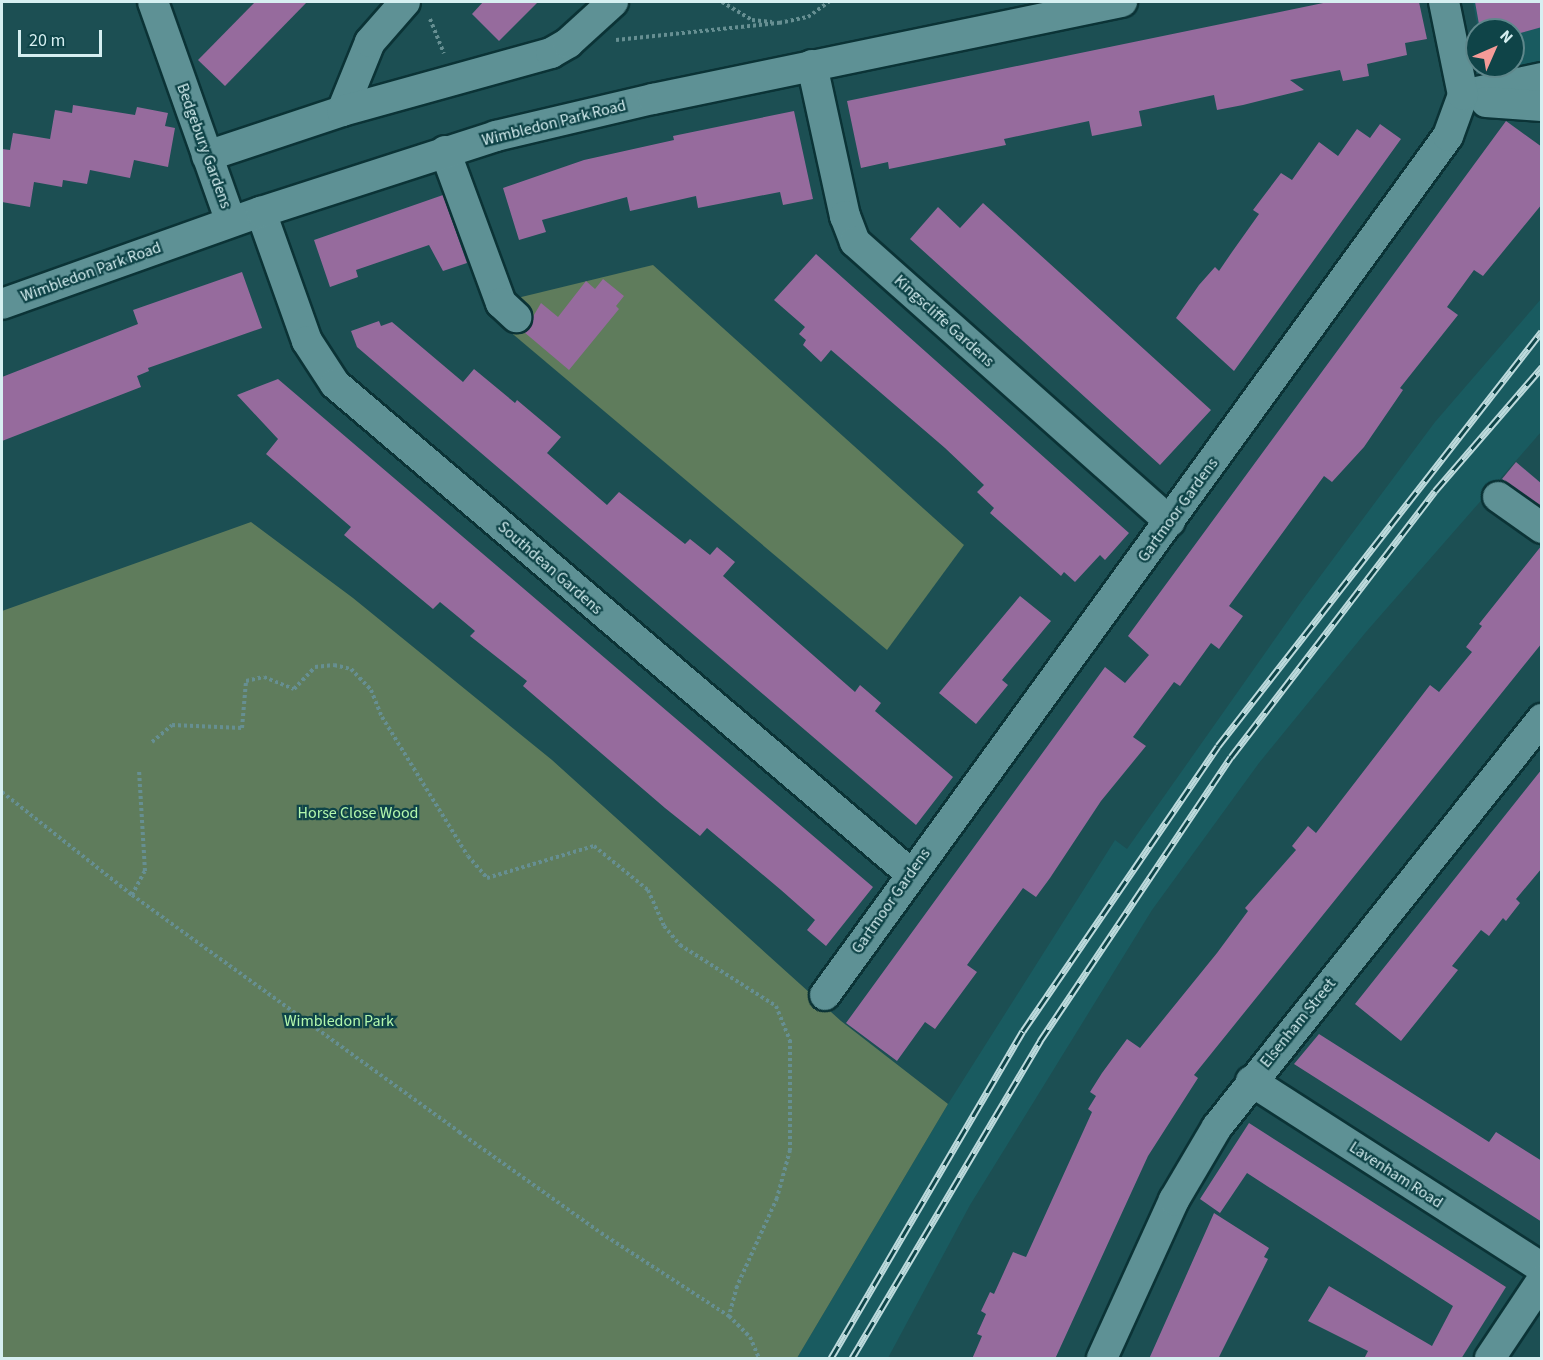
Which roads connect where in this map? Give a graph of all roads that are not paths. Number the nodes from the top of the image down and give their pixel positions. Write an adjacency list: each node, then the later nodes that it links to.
1 (153, 2): 12 (street, Bedgebury Gardens)
2 (613, 2): 10 (street)
3 (1444, 2): 8 (street)
4 (1110, 3): 6 (street, Wimbledon Park Road)
5 (417, 6): 10 (street)
6 (812, 65): 11 (street, Wimbledon Park Road); 18 (street, Kingscliffe Gardens)
7 (1542, 78): 8 (street)
8 (1462, 99): 9 (street); 18 (street, Gartmoor Gardens)
9 (1542, 106)
10 (342, 111): 12 (street)
11 (445, 151): 13 (street, Wimbledon Park Road); 16 (street)
12 (207, 156): 14 (street, Bedgebury Gardens)
13 (261, 212): 14 (street, Wimbledon Park Road); 21 (street, Southdean Gardens)
14 (231, 222): 15 (street, Wimbledon Park Road)
15 (2, 304)
16 (516, 317)
17 (1498, 497): 19 (street)
18 (1170, 522): 21 (street, Gartmoor Gardens)
19 (1542, 528)
20 (1542, 719): 23 (street, Elsenham Street)
21 (910, 873): 22 (street, Gartmoor Gardens)
22 (825, 995)
23 (1251, 1081): 24 (street, Lavenham Road); 26 (street, Elsenham Street)
24 (1542, 1268)
25 (1542, 1280): 27 (street)
26 (1102, 1359)
27 (1490, 1359)

